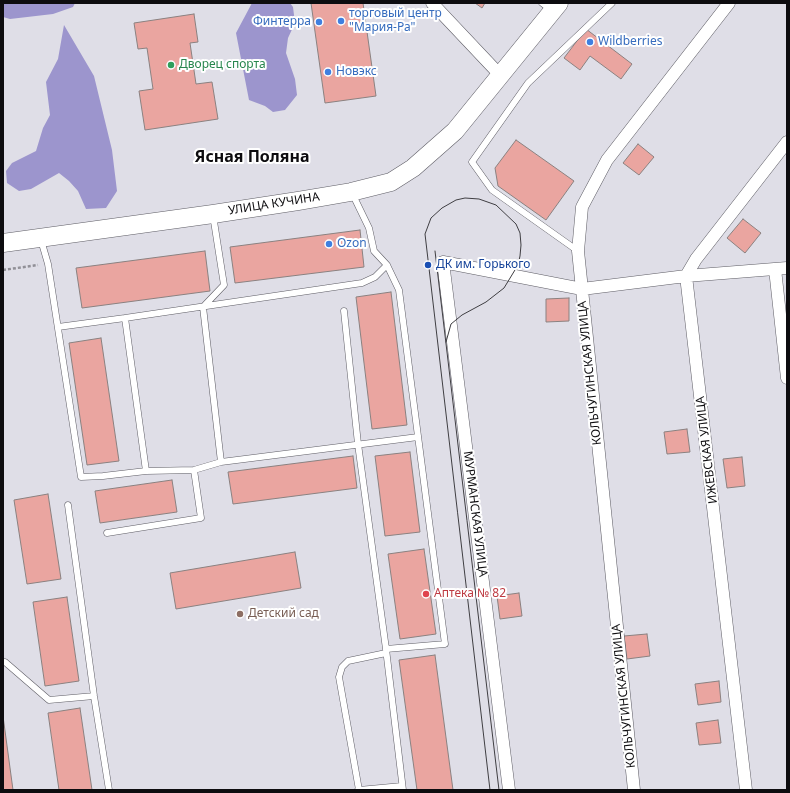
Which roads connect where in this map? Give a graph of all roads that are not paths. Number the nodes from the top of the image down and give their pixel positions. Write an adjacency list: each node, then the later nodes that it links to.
1 (432, 3): 5 (street)
2 (612, 3): 11 (lane)
3 (729, 3): 11 (street, КОЛЬЧУГИНСКАЯ УЛИЦА)
4 (551, 6): 5 (main road)
5 (500, 75): 7 (main road, УЛИЦА КУЧИНА)
6 (787, 142): 15 (street)
7 (351, 192): 8 (main road, УЛИЦА КУЧИНА); 12 (lane)
8 (213, 214): 9 (main road, УЛИЦА КУЧИНА); 17 (lane)
9 (39, 237): 10 (main road, УЛИЦА КУЧИНА); 20 (lane)
10 (3, 243)
11 (578, 251): 16 (street, КОЛЬЧУГИНСКАЯ УЛИЦА)
12 (387, 265): 17 (lane); 22 (lane)
13 (787, 268): 14 (street)
14 (775, 269): 15 (street); 21 (street)
15 (686, 276): 16 (street); 37 (street, ИЖЕВСКАЯ УЛИЦА)
16 (582, 289): 35 (street, МУРМАНСКАЯ УЛИЦА); 36 (street, КОЛЬЧУГИНСКАЯ УЛИЦА)
17 (203, 307): 19 (lane); 24 (lane)
18 (344, 311): 23 (lane)
19 (125, 318): 20 (lane); 26 (lane)
20 (58, 327): 26 (lane)
21 (787, 378)
22 (418, 437): 23 (lane); 29 (lane)
23 (358, 444): 24 (lane); 29 (lane)
24 (221, 462): 25 (lane)
25 (194, 470): 26 (lane); 28 (lane)
26 (146, 471)
27 (68, 505): 31 (lane)
28 (107, 533)
29 (386, 651): 32 (lane); 34 (lane)
30 (3, 662): 31 (lane)
31 (94, 696): 33 (lane)
32 (403, 788): 34 (lane)
33 (109, 790)
34 (359, 790)
35 (509, 790)
36 (634, 790)
37 (746, 790)

